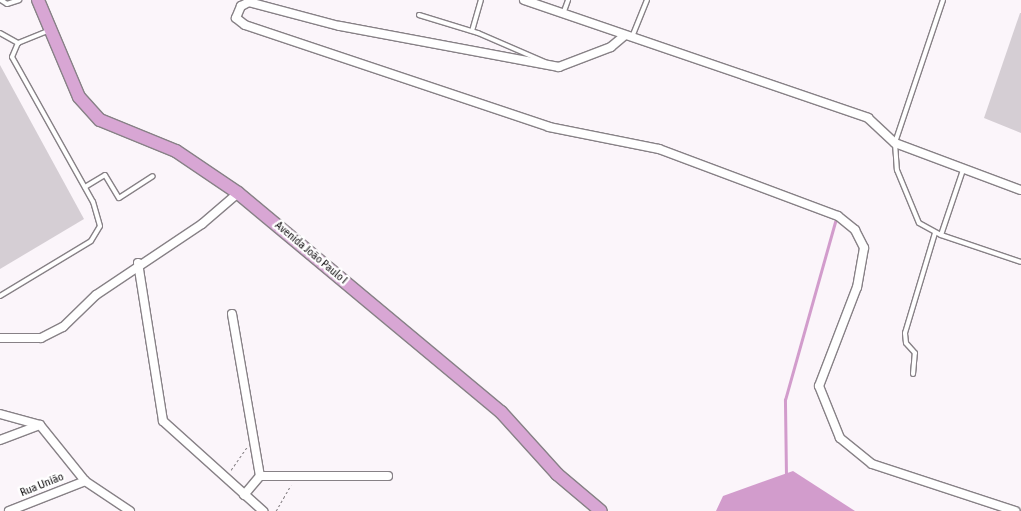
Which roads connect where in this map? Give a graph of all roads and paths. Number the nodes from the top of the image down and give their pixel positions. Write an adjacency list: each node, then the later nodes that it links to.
1 (1, 0): 2 (lane)
2 (19, 0)
3 (38, 0): 11 (main road, Avenida João Paulo I)
4 (481, 0): 12 (lane)
5 (524, 0): 10 (street)
6 (568, 0): 10 (lane)
7 (647, 0): 14 (lane)
8 (943, 0): 17 (lane)
9 (419, 14): 12 (lane)
10 (563, 14): 14 (street)
11 (50, 30): 15 (lane); 22 (main road, Avenida João Paulo I)
12 (472, 31): 16 (lane)
13 (0, 33): 15 (lane)
14 (628, 37): 16 (street); 17 (street)
15 (18, 43): 20 (lane)
16 (559, 67): 46 (street)
17 (895, 143): 18 (street); 23 (lane)
18 (962, 170): 21 (street); 24 (lane)
19 (153, 176): 20 (lane)
20 (84, 187): 27 (lane)
21 (1021, 190)
22 (238, 193): 26 (street); 45 (main road, Avenida João Paulo I)
23 (935, 233): 24 (lane); 30 (lane)
24 (941, 235): 25 (lane)
25 (1021, 262)
26 (138, 263): 29 (street); 38 (street)
27 (0, 296)
28 (232, 314): 34 (street)
29 (0, 338)
30 (913, 374)
31 (0, 414): 32 (street)
32 (40, 425): 33 (street); 39 (street)
33 (0, 440)
34 (254, 442): 35 (street); 38 (path)
35 (260, 476): 37 (street); 40 (street)
36 (388, 476): 37 (street)
37 (291, 477): 44 (path)
38 (224, 478): 40 (street)
39 (85, 481): 41 (street, Rua União); 42 (street)
40 (244, 495): 43 (street)
41 (9, 511)
42 (130, 511)
43 (263, 511)
44 (276, 511)
45 (601, 511)
46 (1014, 511)

